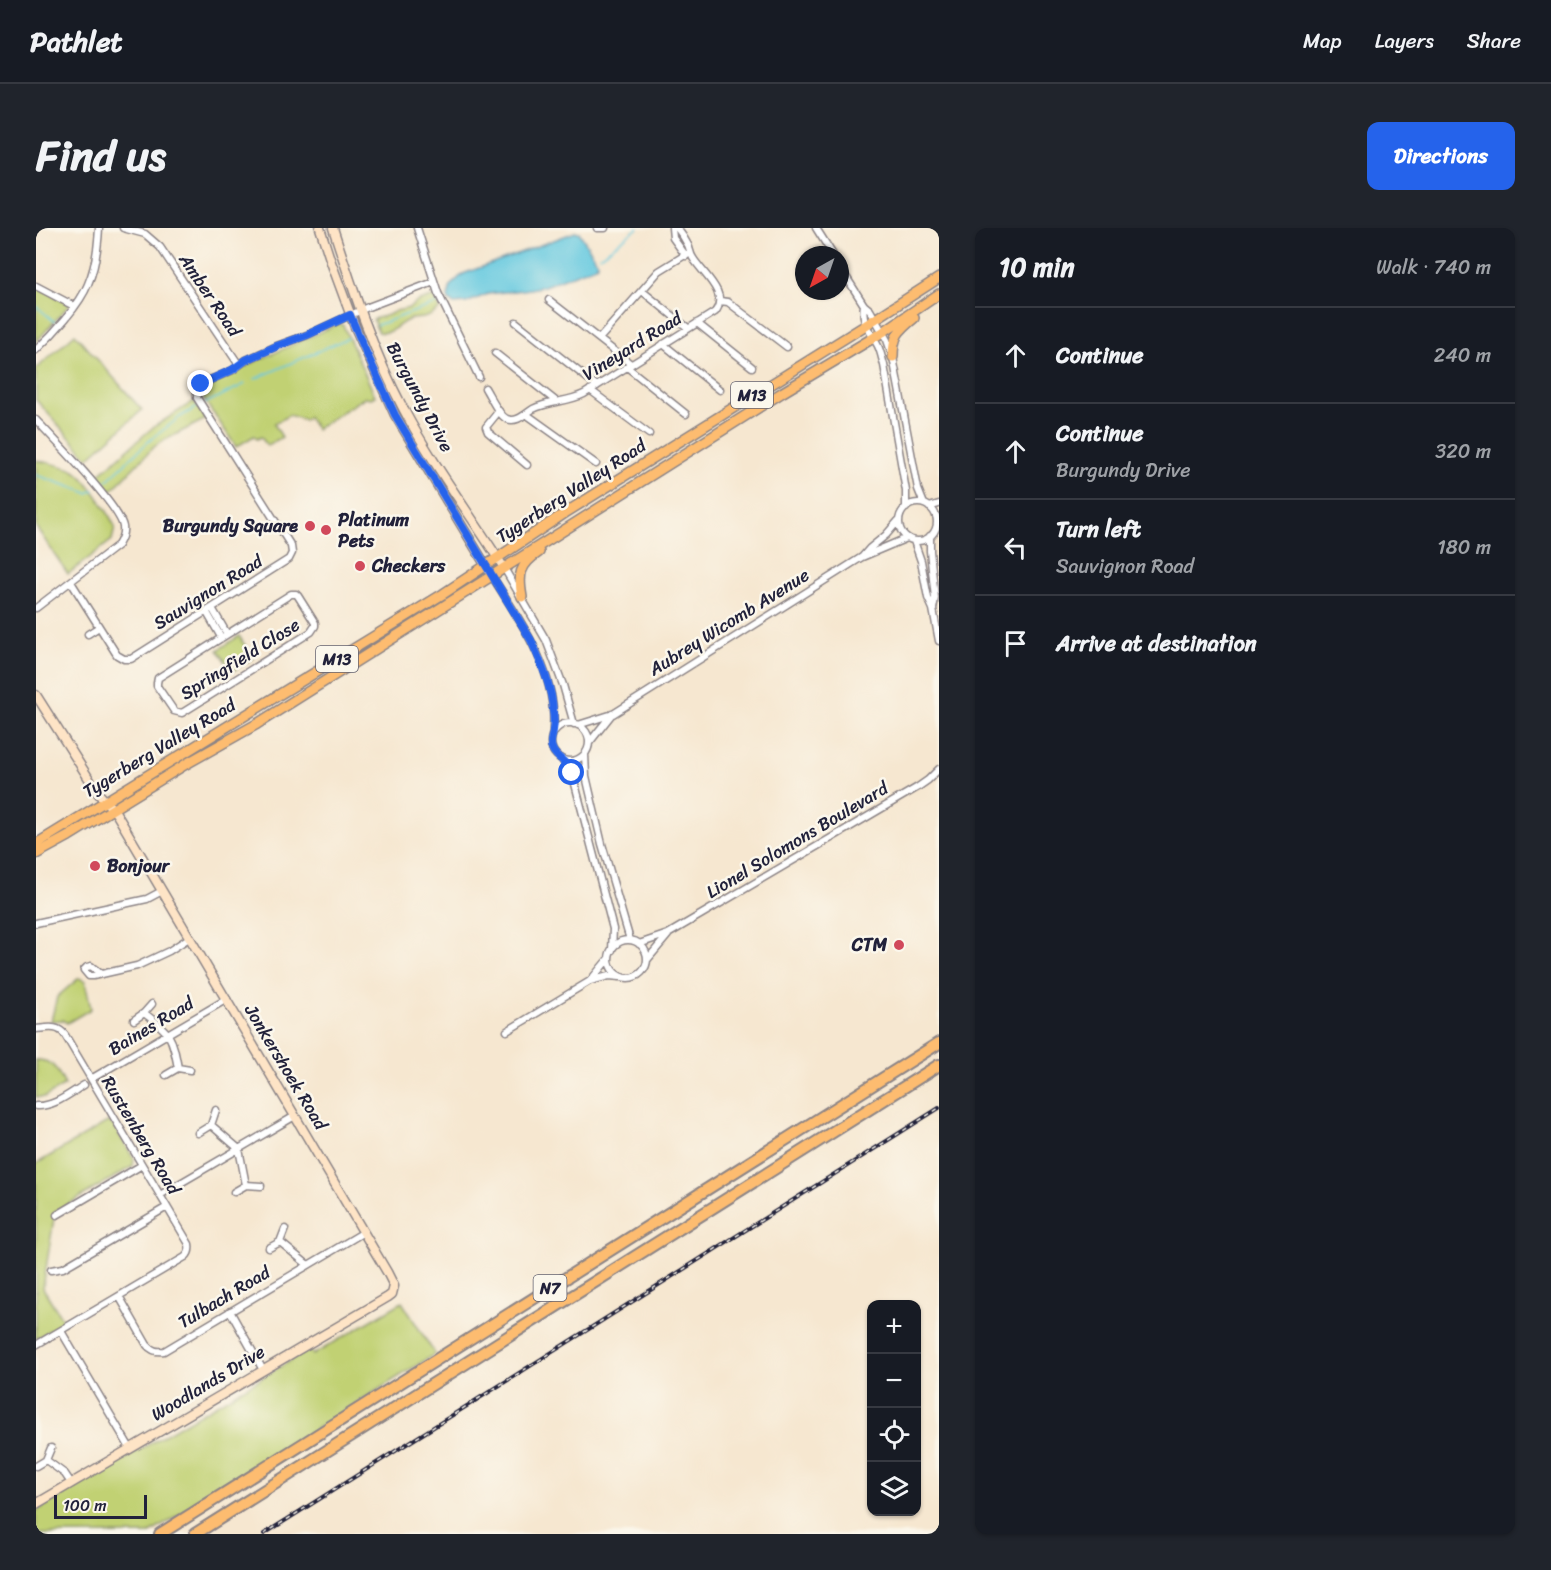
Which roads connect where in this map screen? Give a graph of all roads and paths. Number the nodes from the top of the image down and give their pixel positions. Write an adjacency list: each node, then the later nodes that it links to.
1 (99, 228): 23 (street)
2 (123, 228): 39 (street, Amber Road)
3 (320, 228): 25 (street, Burgundy Drive)
4 (333, 228): 24 (street, Burgundy Drive)
5 (417, 228): 15 (street)
6 (597, 228): 7 (street)
7 (604, 228)
8 (672, 228): 12 (street)
9 (677, 228): 12 (street)
10 (816, 228): 11 (street)
11 (827, 246)
12 (687, 253): 17 (street); 20 (street)
13 (939, 278): 26 (main road, Tygerberg Valley Road / M13)
14 (849, 281): 22 (street)
15 (434, 282): 24 (street, Sauvignon Road); 42 (street)
16 (36, 285): 23 (street)
17 (642, 291): 30 (street); 33 (street)
18 (939, 294): 21 (main road, Tygerberg Valley Road / M13)
19 (549, 300): 33 (street)
20 (720, 301): 28 (street, Vineyard Road); 35 (street)
21 (924, 304): 31 (main road, Tygerberg Valley Road / M13); 38 (main road)
22 (864, 305): 26 (street); 29 (street)
23 (74, 306): 36 (street)
24 (360, 310): 25 (street, Sauvignon Road); 64 (street, Burgundy Drive)
25 (350, 315): 39 (street, Sauvignon Road); 65 (street, Burgundy Drive)
26 (875, 319): 29 (main road, Tygerberg Valley Road / M13); 31 (street)
27 (516, 322): 43 (street)
28 (697, 323): 30 (street, Vineyard Road); 41 (street)
29 (866, 326): 32 (street); 64 (main road, Tygerberg Valley Road / M13)
30 (688, 328): 34 (street, Vineyard Road)
31 (883, 332): 32 (main road, Tygerberg Valley Road / M13); 38 (street)
32 (873, 338): 57 (street); 60 (main road, Tygerberg Valley Road / M13)
33 (599, 339): 40 (street)
34 (663, 344): 40 (street, Vineyard Road); 46 (street)
35 (787, 347)
36 (36, 350)
37 (495, 354): 47 (street)
38 (893, 357): 56 (street)
39 (239, 365): 72 (street, Sauvignon Road)
40 (629, 366): 43 (street, Vineyard Road); 50 (street)
41 (752, 367)
42 (479, 377)
43 (597, 386): 45 (street, Vineyard Road)
44 (485, 388): 48 (street)
45 (590, 390): 47 (street, Vineyard Road); 52 (street)
46 (720, 390)
47 (556, 402): 49 (street, Vineyard Road)
48 (499, 411): 49 (street, Vineyard Road); 54 (street)
49 (526, 414): 53 (street)
50 (686, 414)
51 (36, 420): 68 (street)
52 (649, 434)
53 (596, 464)
54 (527, 465)
55 (939, 504): 56 (street)
56 (926, 506): 57 (street); 59 (street)
57 (906, 507): 58 (street)
58 (899, 520): 62 (street); 63 (street, Aubrey Wicomb Avenue)
59 (938, 521): 61 (street)
60 (572, 524): 66 (main road, Tygerberg Valley Road / M13); 69 (main road)
61 (930, 536): 62 (street); 71 (street)
62 (910, 539): 63 (street, Aubrey Wicomb Avenue); 71 (street)
63 (862, 557): 79 (street, Aubrey Wicomb Avenue)
64 (498, 558): 65 (main road, Tygerberg Valley Road / M13); 66 (street, Burgundy Drive)
65 (486, 566): 67 (street, Burgundy Drive); 86 (main road, Tygerberg Valley Road / M13)
66 (504, 568): 67 (main road, Tygerberg Valley Road / M13); 69 (street)
67 (492, 576): 81 (street); 87 (main road, Tygerberg Valley Road / M13)
68 (71, 582): 70 (street); 73 (street, Sauvignon Road)
69 (522, 597): 80 (street)
70 (36, 608)
71 (933, 609): 74 (street)
72 (209, 610): 73 (street, Sauvignon Road); 76 (street, Springfield Close)
73 (99, 627): 75 (street)
74 (938, 631): 77 (street)
75 (88, 634)
76 (224, 635): 76 (street, Springfield Close)
77 (939, 641)
78 (36, 695): 86 (street)
79 (613, 714): 80 (street, Aubrey Wicomb Avenue); 82 (street, Aubrey Wicomb Avenue)
80 (576, 725): 81 (street); 82 (street)
81 (553, 733): 84 (street)
82 (589, 743): 83 (street)
83 (585, 754): 84 (street); 95 (street)
84 (562, 760): 97 (street)
85 (939, 769): 93 (street, Lionel Solomons Boulevard)
86 (105, 801): 87 (street); 88 (main road, Tygerberg Valley Road / M13)
87 (113, 809): 89 (main road, Tygerberg Valley Road / M13); 90 (street, Tygerberg Valley Road)
88 (36, 844)
89 (36, 854)
90 (144, 862): 91 (street, Jonkershoek Road)
91 (162, 891): 92 (street); 94 (street, Jonkershoek Road)
92 (36, 922)
93 (668, 934): 96 (street, Lionel Solomons Boulevard); 99 (street, Lionel Solomons Boulevard)
94 (189, 938): 100 (street); 103 (street, Jonkershoek Road)
95 (630, 940): 96 (street); 97 (street)
96 (639, 944): 99 (street)
97 (612, 950): 98 (street)
98 (609, 957): 101 (street); 102 (street)
99 (647, 960): 101 (street)
100 (101, 974)
101 (620, 977): 102 (street)
102 (590, 981): 108 (street)
103 (226, 999): 109 (street, Baines Road); 119 (street, Jonkershoek Road)
104 (152, 1005): 105 (street)
105 (144, 1013): 106 (street); 109 (street)
106 (134, 1020)
107 (36, 1029): 115 (street, Rustenberg Road)
108 (507, 1030)
109 (168, 1033): 112 (street); 115 (street, Baines Road)
110 (939, 1043): 148 (highway, N7)
111 (939, 1065): 149 (highway, N7)
112 (178, 1068): 113 (street); 114 (street)
113 (190, 1070)
114 (166, 1075)
115 (91, 1079): 123 (street, Rustenberg Road)
116 (84, 1085): 117 (street)
117 (36, 1106)
118 (216, 1110): 120 (street)
119 (295, 1116): 122 (street); 131 (street, Jonkershoek Road)
120 (211, 1125): 121 (street); 122 (street)
121 (198, 1133)
122 (239, 1149): 124 (street); 127 (street)
123 (142, 1165): 127 (street, Rustenberg Road); 129 (street)
124 (246, 1185): 125 (street); 126 (street)
125 (261, 1186)
126 (234, 1192)
127 (160, 1196): 128 (street, Rustenberg Road)
128 (167, 1207): 135 (street); 137 (street, Rustenberg Road)
129 (57, 1215)
130 (285, 1229): 132 (street)
131 (364, 1232): 134 (street, Tulbach Road); 136 (street, Jonkershoek Road)
132 (280, 1242): 133 (street); 134 (street)
133 (269, 1248)
134 (308, 1265): 138 (street, Tulbach Road)
135 (51, 1270)
136 (394, 1289): 141 (street, Woodlands Drive)
137 (119, 1296): 138 (street, Tulbach Road); 139 (street)
138 (230, 1311): 141 (street)
139 (61, 1330): 140 (street); 143 (street)
140 (36, 1345)
141 (263, 1370): 143 (street, Woodlands Drive)
142 (51, 1448): 144 (street)
143 (130, 1448): 146 (street, Woodlands Drive)
144 (46, 1460): 145 (street); 146 (street)
145 (36, 1466)
146 (71, 1483): 147 (street, Woodlands Drive)
147 (36, 1504)
148 (160, 1534)
149 (195, 1534)

